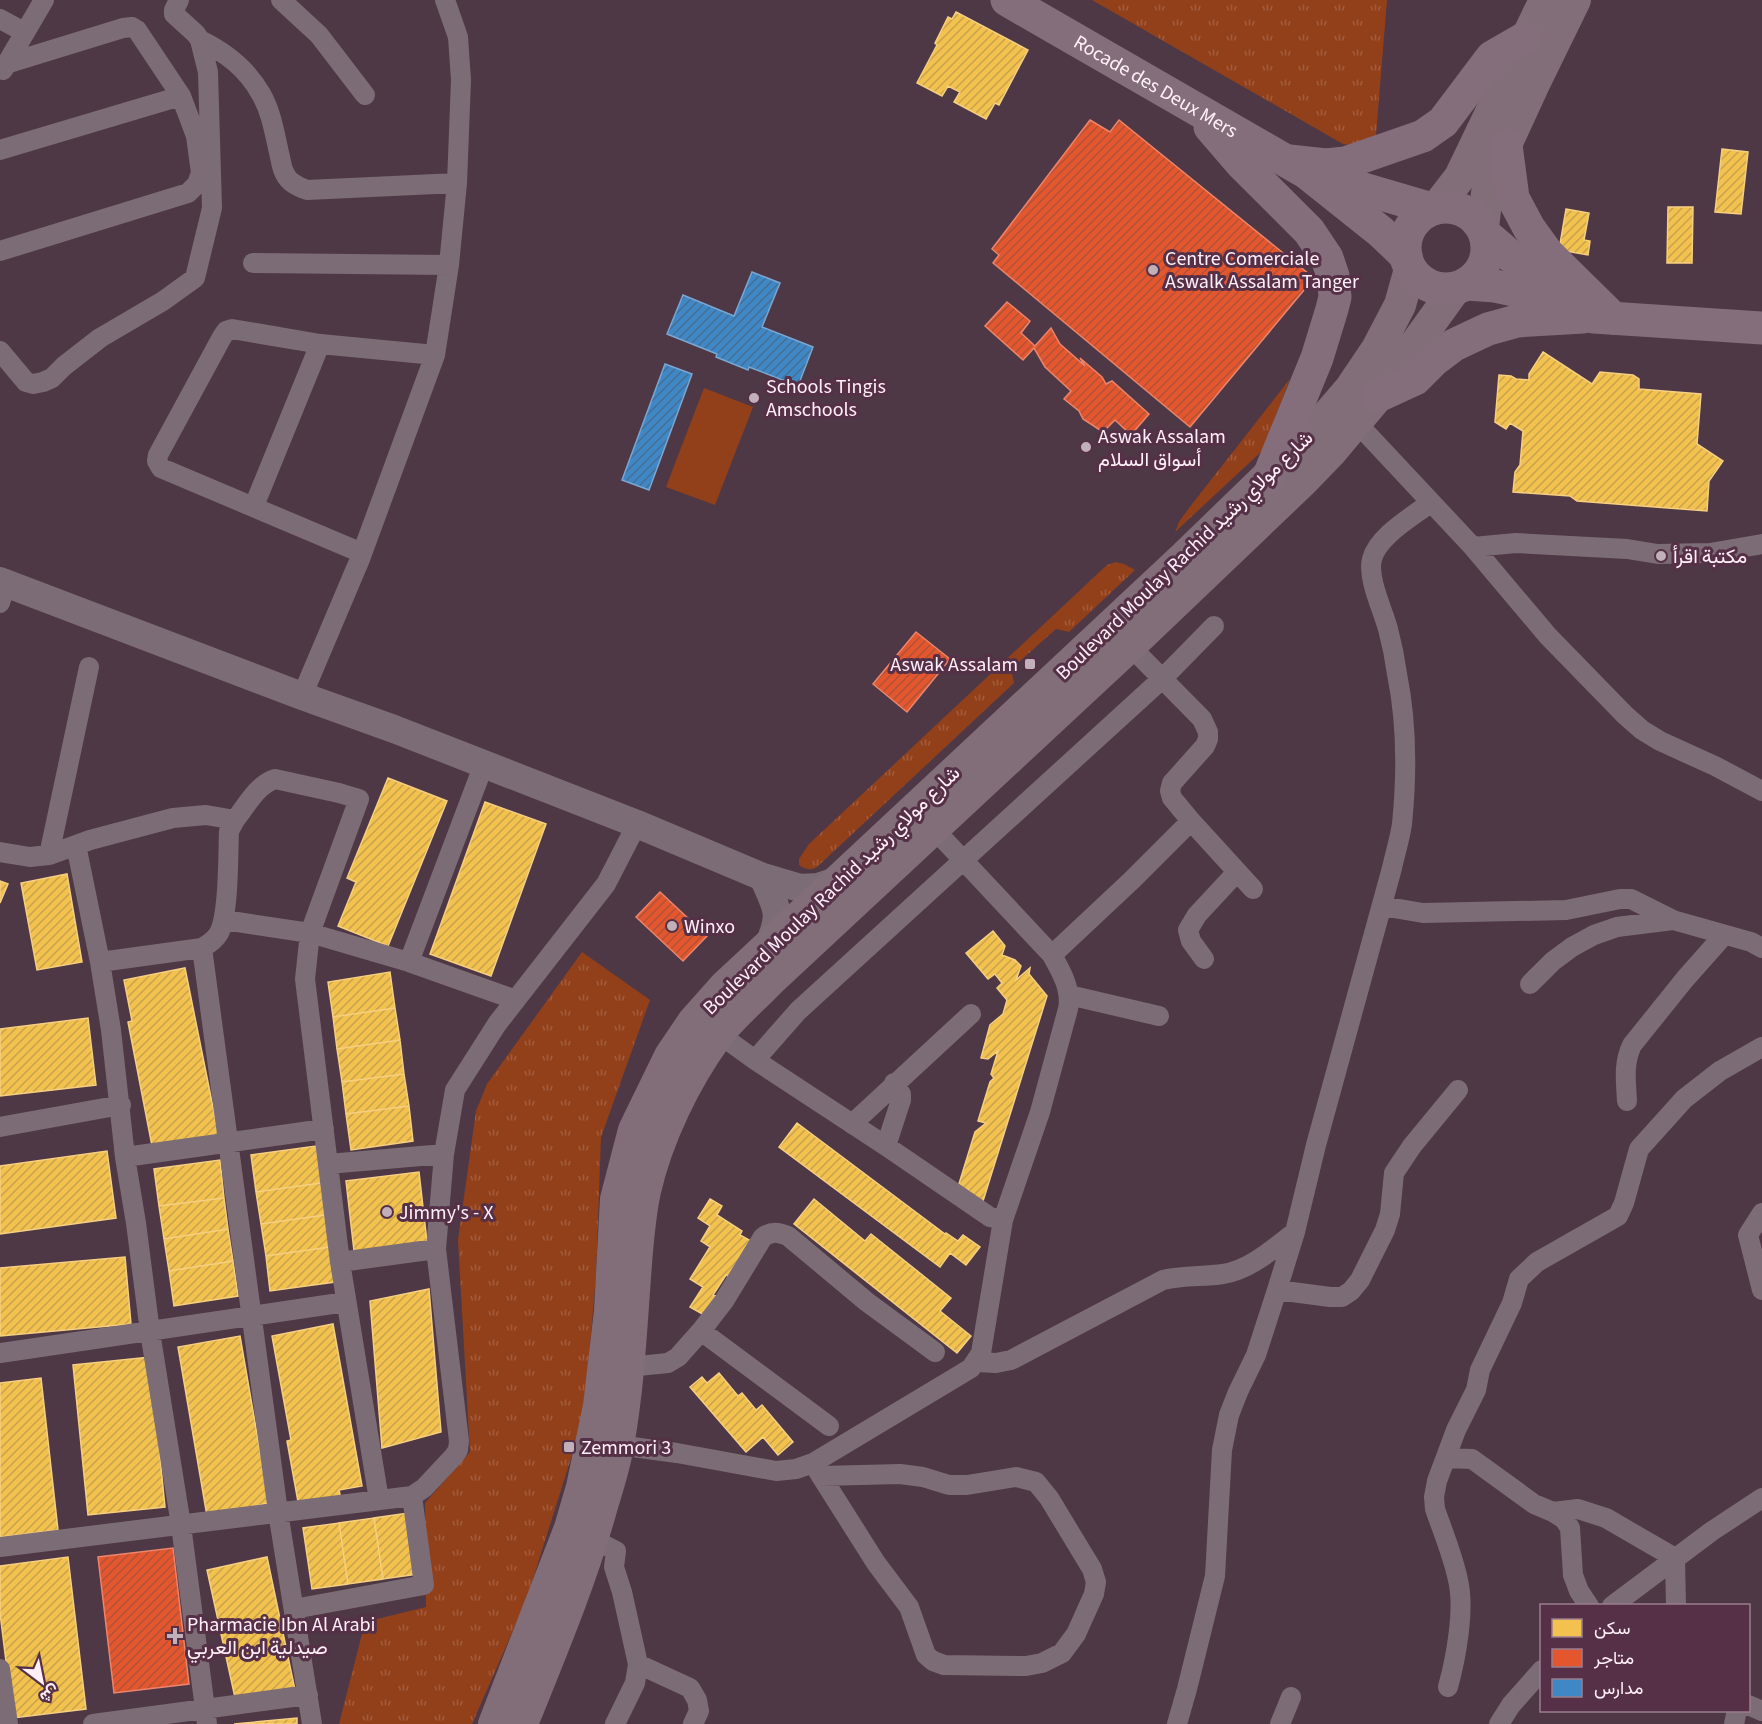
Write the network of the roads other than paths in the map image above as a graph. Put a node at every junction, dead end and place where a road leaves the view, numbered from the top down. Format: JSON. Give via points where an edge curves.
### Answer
{"nodes":[{"id":1,"x":44,"y":0,"type":"edge"},
{"id":2,"x":179,"y":0,"type":"edge"},
{"id":3,"x":281,"y":0,"type":"edge"},
{"id":4,"x":445,"y":0,"type":"edge"},
{"id":5,"x":1007,"y":0,"type":"edge"},
{"id":6,"x":1545,"y":0,"type":"edge"},
{"id":7,"x":1575,"y":0,"type":"edge"},
{"id":8,"x":0,"y":19,"type":"edge"},
{"id":9,"x":24,"y":32,"type":"junction"},
{"id":10,"x":1526,"y":38,"type":"junction"},
{"id":11,"x":200,"y":40,"type":"junction"},
{"id":12,"x":3,"y":70,"type":"edge"},
{"id":13,"x":365,"y":95,"type":"dead end"},
{"id":14,"x":181,"y":96,"type":"junction"},
{"id":15,"x":1195,"y":109,"type":"junction"},
{"id":16,"x":1506,"y":145,"type":"junction"},
{"id":17,"x":0,"y":150,"type":"edge"},
{"id":18,"x":1296,"y":167,"type":"junction"},
{"id":19,"x":457,"y":183,"type":"junction"},
{"id":20,"x":1434,"y":209,"type":"junction"},
{"id":21,"x":1484,"y":231,"type":"junction"},
{"id":22,"x":0,"y":251,"type":"edge"},
{"id":23,"x":1408,"y":262,"type":"junction"},
{"id":24,"x":253,"y":263,"type":"dead end"},
{"id":25,"x":449,"y":265,"type":"junction"},
{"id":26,"x":1461,"y":286,"type":"junction"},
{"id":27,"x":1604,"y":317,"type":"junction"},
{"id":28,"x":1762,"y":328,"type":"edge"},
{"id":29,"x":320,"y":344,"type":"junction"},
{"id":30,"x":0,"y":351,"type":"edge"},
{"id":31,"x":435,"y":355,"type":"junction"},
{"id":32,"x":1378,"y":396,"type":"junction"},
{"id":33,"x":1356,"y":423,"type":"junction"},
{"id":34,"x":1268,"y":478,"type":"junction"},
{"id":35,"x":1430,"y":503,"type":"junction"},
{"id":36,"x":254,"y":507,"type":"junction"},
{"id":37,"x":1762,"y":544,"type":"edge"},
{"id":38,"x":1473,"y":547,"type":"junction"},
{"id":39,"x":362,"y":553,"type":"junction"},
{"id":40,"x":2,"y":589,"type":"edge"},
{"id":41,"x":1214,"y":626,"type":"dead end"},
{"id":42,"x":1130,"y":646,"type":"junction"},
{"id":43,"x":89,"y":667,"type":"dead end"},
{"id":44,"x":1163,"y":678,"type":"junction"},
{"id":45,"x":302,"y":696,"type":"junction"},
{"id":46,"x":484,"y":764,"type":"junction"},
{"id":47,"x":1762,"y":791,"type":"edge"},
{"id":48,"x":235,"y":820,"type":"junction"},
{"id":49,"x":1191,"y":821,"type":"junction"},
{"id":50,"x":637,"y":824,"type":"junction"},
{"id":51,"x":933,"y":828,"type":"junction"},
{"id":52,"x":76,"y":845,"type":"junction"},
{"id":53,"x":0,"y":852,"type":"edge"},
{"id":54,"x":49,"y":855,"type":"junction"},
{"id":55,"x":964,"y":861,"type":"junction"},
{"id":56,"x":1238,"y":872,"type":"junction"},
{"id":57,"x":763,"y":877,"type":"junction"},
{"id":58,"x":839,"y":880,"type":"junction"},
{"id":59,"x":1253,"y":889,"type":"dead end"},
{"id":60,"x":1382,"y":906,"type":"junction"},
{"id":61,"x":224,"y":920,"type":"junction"},
{"id":62,"x":1673,"y":920,"type":"junction"},
{"id":63,"x":310,"y":933,"type":"junction"},
{"id":64,"x":1724,"y":935,"type":"junction"},
{"id":65,"x":768,"y":946,"type":"junction"},
{"id":66,"x":202,"y":948,"type":"junction"},
{"id":67,"x":1762,"y":948,"type":"edge"},
{"id":68,"x":1052,"y":955,"type":"junction"},
{"id":69,"x":1204,"y":959,"type":"dead end"},
{"id":70,"x":100,"y":962,"type":"junction"},
{"id":71,"x":409,"y":962,"type":"junction"},
{"id":72,"x":1530,"y":984,"type":"dead end"},
{"id":73,"x":1069,"y":995,"type":"junction"},
{"id":74,"x":516,"y":1000,"type":"junction"},
{"id":75,"x":971,"y":1014,"type":"dead end"},
{"id":76,"x":1159,"y":1016,"type":"dead end"},
{"id":77,"x":719,"y":1034,"type":"junction"},
{"id":78,"x":1762,"y":1047,"type":"edge"},
{"id":79,"x":755,"y":1060,"type":"junction"},
{"id":80,"x":894,"y":1083,"type":"junction"},
{"id":81,"x":1458,"y":1090,"type":"dead end"},
{"id":82,"x":1627,"y":1101,"type":"dead end"},
{"id":83,"x":121,"y":1106,"type":"junction"},
{"id":84,"x":852,"y":1124,"type":"junction"},
{"id":85,"x":0,"y":1127,"type":"edge"},
{"id":86,"x":324,"y":1129,"type":"junction"},
{"id":87,"x":227,"y":1143,"type":"junction"},
{"id":88,"x":886,"y":1146,"type":"junction"},
{"id":89,"x":444,"y":1154,"type":"junction"},
{"id":90,"x":125,"y":1157,"type":"junction"},
{"id":91,"x":328,"y":1164,"type":"junction"},
{"id":92,"x":1762,"y":1213,"type":"edge"},
{"id":93,"x":1003,"y":1220,"type":"junction"},
{"id":94,"x":1294,"y":1232,"type":"junction"},
{"id":95,"x":436,"y":1249,"type":"junction"},
{"id":96,"x":340,"y":1262,"type":"junction"},
{"id":97,"x":1277,"y":1290,"type":"junction"},
{"id":98,"x":1762,"y":1290,"type":"edge"},
{"id":99,"x":346,"y":1302,"type":"junction"},
{"id":100,"x":251,"y":1317,"type":"junction"},
{"id":101,"x":701,"y":1331,"type":"junction"},
{"id":102,"x":150,"y":1332,"type":"junction"},
{"id":103,"x":935,"y":1352,"type":"dead end"},
{"id":104,"x":0,"y":1353,"type":"edge"},
{"id":105,"x":976,"y":1362,"type":"junction"},
{"id":106,"x":628,"y":1367,"type":"junction"},
{"id":107,"x":829,"y":1426,"type":"dead end"},
{"id":108,"x":618,"y":1445,"type":"junction"},
{"id":109,"x":1446,"y":1458,"type":"junction"},
{"id":110,"x":817,"y":1469,"type":"junction"},
{"id":111,"x":412,"y":1496,"type":"junction"},
{"id":112,"x":1762,"y":1498,"type":"edge"},
{"id":113,"x":379,"y":1500,"type":"junction"},
{"id":114,"x":278,"y":1512,"type":"junction"},
{"id":115,"x":1553,"y":1512,"type":"junction"},
{"id":116,"x":182,"y":1524,"type":"junction"},
{"id":117,"x":593,"y":1539,"type":"junction"},
{"id":118,"x":0,"y":1547,"type":"edge"},
{"id":119,"x":1675,"y":1558,"type":"junction"},
{"id":120,"x":1588,"y":1604,"type":"edge"},
{"id":121,"x":1614,"y":1604,"type":"edge"},
{"id":122,"x":1676,"y":1604,"type":"edge"},
{"id":123,"x":294,"y":1609,"type":"junction"},
{"id":124,"x":638,"y":1664,"type":"junction"},
{"id":125,"x":0,"y":1669,"type":"edge"},
{"id":126,"x":1540,"y":1672,"type":"edge"},
{"id":127,"x":1448,"y":1687,"type":"dead end"},
{"id":128,"x":308,"y":1695,"type":"junction"},
{"id":129,"x":1291,"y":1698,"type":"dead end"},
{"id":130,"x":206,"y":1716,"type":"edge"},
{"id":131,"x":8,"y":1724,"type":"edge"},
{"id":132,"x":93,"y":1724,"type":"edge"},
{"id":133,"x":312,"y":1724,"type":"edge"},
{"id":134,"x":495,"y":1724,"type":"edge"},
{"id":135,"x":522,"y":1724,"type":"edge"},
{"id":136,"x":615,"y":1724,"type":"edge"},
{"id":137,"x":693,"y":1724,"type":"edge"},
{"id":138,"x":1177,"y":1724,"type":"edge"},
{"id":139,"x":1280,"y":1724,"type":"edge"},
{"id":140,"x":1498,"y":1724,"type":"edge"}],
"edges":[{"from":1,"to":9,"type":"street"},
{"from":2,"to":11,"type":"street","via":[[175,15]]},
{"from":3,"to":13,"type":"street","via":[[319,35]]},
{"from":4,"to":19,"type":"street","via":[[458,37]]},
{"from":5,"to":15,"type":"highway","name":"Rocade des Deux Mers"},
{"from":6,"to":10,"type":"main road"},
{"from":7,"to":16,"type":"main road"},
{"from":8,"to":9,"type":"street"},
{"from":9,"to":12,"type":"street"},
{"from":10,"to":18,"type":"highway","via":[[1492,57],[1443,122],[1423,136],[1345,162]]},
{"from":10,"to":20,"type":"main road","via":[[1460,177]]},
{"from":11,"to":19,"type":"street","via":[[239,64],[262,95],[284,173],[298,186],[307,190]]},
{"from":11,"to":30,"type":"street","via":[[208,72],[213,208],[195,278],[100,338],[42,382],[26,382]]},
{"from":12,"to":14,"type":"street","via":[[132,27]]},
{"from":14,"to":17,"type":"street"},
{"from":14,"to":22,"type":"street","via":[[196,136],[201,173],[188,193]]},
{"from":15,"to":18,"type":"highway","name":"Rocade des Deux Mers"},
{"from":15,"to":34,"type":"highway","via":[[1241,163],[1309,231],[1327,258],[1333,276],[1335,297],[1320,349]]},
{"from":16,"to":21,"type":"main road","via":[[1487,193]]},
{"from":16,"to":27,"type":"highway","via":[[1514,198],[1529,228]]},
{"from":18,"to":20,"type":"highway","name":"Rocade des Deux Mers"},
{"from":18,"to":23,"type":"highway","name":"Rocade des Deux Mers","via":[[1381,232]]},
{"from":19,"to":25,"type":"street"},
{"from":20,"to":21,"type":"highway","name":"Rocade des Deux Mers","via":[[1455,208],[1468,213]]},
{"from":20,"to":23,"type":"highway","via":[[1416,220],[1408,231]]},
{"from":21,"to":26,"type":"highway","via":[[1488,249],[1485,262],[1478,275]]},
{"from":21,"to":27,"type":"highway","name":"Rocade des Deux Mers","via":[[1525,267]]},
{"from":23,"to":26,"type":"highway","name":"Rocade des Deux Mers","via":[[1418,279],[1429,286],[1442,290]]},
{"from":23,"to":34,"type":"main road","name":"Boulevard Moulay Rachid شارع مولاي رشيد","via":[[1400,305],[1377,349],[1330,415]]},
{"from":24,"to":25,"type":"street"},
{"from":25,"to":31,"type":"street"},
{"from":26,"to":27,"type":"highway","name":"Rocade des Deux Mers","via":[[1496,286],[1533,294]]},
{"from":26,"to":32,"type":"main road","name":"Boulevard Moulay Rachid شارع مولاي رشيد"},
{"from":27,"to":28,"type":"highway","name":"Rocade des Deux Mers"},
{"from":27,"to":32,"type":"highway","via":[[1517,321],[1488,329],[1454,345],[1415,379]]},
{"from":29,"to":31,"type":"street"},
{"from":29,"to":36,"type":"street"},
{"from":29,"to":36,"type":"street","via":[[226,331],[158,455],[161,468]]},
{"from":31,"to":39,"type":"street"},
{"from":32,"to":33,"type":"main road","name":"Boulevard Moulay Rachid شارع مولاي رشيد"},
{"from":33,"to":35,"type":"street"},
{"from":33,"to":42,"type":"main road","name":"Boulevard Moulay Rachid شارع مولاي رشيد","via":[[1304,480]]},
{"from":34,"to":58,"type":"main road","name":"Boulevard Moulay Rachid شارع مولاي رشيد"},
{"from":35,"to":38,"type":"street"},
{"from":35,"to":60,"type":"street","via":[[1390,533],[1379,545],[1371,566],[1398,675],[1405,750],[1402,825]]},
{"from":36,"to":39,"type":"street"},
{"from":37,"to":38,"type":"street","via":[[1710,553],[1658,554],[1516,543]]},
{"from":38,"to":47,"type":"street","via":[[1548,636],[1642,730]]},
{"from":39,"to":45,"type":"street"},
{"from":40,"to":45,"type":"street"},
{"from":41,"to":44,"type":"street"},
{"from":42,"to":44,"type":"street"},
{"from":42,"to":51,"type":"main road","name":"Boulevard Moulay Rachid شارع مولاي رشيد"},
{"from":43,"to":54,"type":"street"},
{"from":44,"to":49,"type":"street","via":[[1202,719],[1208,732],[1205,746],[1170,787],[1172,798]]},
{"from":44,"to":55,"type":"street"},
{"from":45,"to":46,"type":"street"},
{"from":46,"to":50,"type":"street"},
{"from":46,"to":71,"type":"street"},
{"from":48,"to":52,"type":"street","via":[[206,815],[173,818]]},
{"from":48,"to":61,"type":"street","via":[[229,831]]},
{"from":48,"to":63,"type":"street","via":[[266,783],[275,780],[359,799]]},
{"from":49,"to":56,"type":"street"},
{"from":49,"to":68,"type":"street"},
{"from":50,"to":57,"type":"street"},
{"from":50,"to":74,"type":"street","via":[[606,884]]},
{"from":51,"to":55,"type":"street"},
{"from":51,"to":77,"type":"main road","name":"Boulevard Moulay Rachid شارع مولاي رشيد"},
{"from":52,"to":54,"type":"street"},
{"from":52,"to":70,"type":"street"},
{"from":53,"to":54,"type":"street","via":[[30,857]]},
{"from":55,"to":68,"type":"street"},
{"from":55,"to":79,"type":"street","via":[[798,1011]]},
{"from":56,"to":59,"type":"street"},
{"from":56,"to":69,"type":"street","via":[[1188,930]]},
{"from":57,"to":58,"type":"street","via":[[800,888]]},
{"from":57,"to":65,"type":"street","via":[[777,908],[777,927]]},
{"from":58,"to":65,"type":"main road","name":"Boulevard Moulay Rachid شارع مولاي رشيد"},
{"from":60,"to":62,"type":"street","via":[[1424,913],[1566,910],[1631,899]]},
{"from":60,"to":94,"type":"street"},
{"from":61,"to":63,"type":"street"},
{"from":61,"to":66,"type":"street","via":[[218,935]]},
{"from":62,"to":64,"type":"street"},
{"from":62,"to":72,"type":"street","via":[[1628,925],[1594,935],[1553,961]]},
{"from":63,"to":71,"type":"street"},
{"from":63,"to":86,"type":"street","via":[[305,979]]},
{"from":64,"to":67,"type":"street"},
{"from":64,"to":82,"type":"street","via":[[1632,1045],[1625,1067]]},
{"from":65,"to":134,"type":"main road","name":"Boulevard Moulay Rachid شارع مولاي رشيد","via":[[693,1022],[670,1056],[634,1130],[616,1199],[610,1311],[599,1406],[582,1487]]},
{"from":66,"to":70,"type":"street"},
{"from":66,"to":87,"type":"street"},
{"from":68,"to":73,"type":"street"},
{"from":70,"to":83,"type":"street"},
{"from":71,"to":74,"type":"street"},
{"from":73,"to":76,"type":"street"},
{"from":73,"to":93,"type":"street","via":[[1040,1112]]},
{"from":74,"to":89,"type":"street","via":[[455,1090]]},
{"from":75,"to":80,"type":"street"},
{"from":77,"to":79,"type":"street"},
{"from":77,"to":106,"type":"main road","name":"Boulevard Moulay Rachid شارع مولاي رشيد","via":[[676,1105],[645,1192]]},
{"from":78,"to":109,"type":"street","via":[[1720,1071],[1684,1099],[1639,1149],[1618,1216],[1537,1262],[1519,1279]]},
{"from":79,"to":84,"type":"street"},
{"from":80,"to":84,"type":"street"},
{"from":80,"to":88,"type":"street","via":[[901,1100]]},
{"from":81,"to":97,"type":"street","via":[[1394,1173],[1392,1205],[1385,1230],[1351,1292],[1330,1297]]},
{"from":83,"to":85,"type":"street"},
{"from":83,"to":90,"type":"street"},
{"from":84,"to":88,"type":"street"},
{"from":86,"to":87,"type":"street"},
{"from":86,"to":91,"type":"street"},
{"from":87,"to":90,"type":"street"},
{"from":87,"to":100,"type":"street"},
{"from":88,"to":93,"type":"street","via":[[990,1217]]},
{"from":89,"to":91,"type":"street"},
{"from":89,"to":95,"type":"street"},
{"from":90,"to":102,"type":"street"},
{"from":91,"to":96,"type":"street"},
{"from":92,"to":98,"type":"street","via":[[1748,1235]]},
{"from":93,"to":105,"type":"street","via":[[984,1339]]},
{"from":94,"to":97,"type":"street"},
{"from":94,"to":105,"type":"street","via":[[1242,1268],[1224,1274],[1163,1280],[1018,1357],[996,1363]]},
{"from":95,"to":96,"type":"street"},
{"from":95,"to":111,"type":"street","via":[[459,1442],[454,1456]]},
{"from":96,"to":99,"type":"street"},
{"from":97,"to":138,"type":"street","via":[[1256,1354],[1229,1415],[1221,1450],[1215,1576]]},
{"from":99,"to":100,"type":"street"},
{"from":99,"to":113,"type":"street"},
{"from":100,"to":102,"type":"street"},
{"from":100,"to":114,"type":"street"},
{"from":101,"to":103,"type":"street","via":[[762,1237],[779,1232]]},
{"from":101,"to":106,"type":"street","via":[[668,1363]]},
{"from":101,"to":107,"type":"street"},
{"from":102,"to":104,"type":"street"},
{"from":102,"to":116,"type":"street"},
{"from":105,"to":110,"type":"street"},
{"from":106,"to":108,"type":"main road","name":"Boulevard Moulay Rachid شارع مولاي رشيد"},
{"from":108,"to":110,"type":"street","via":[[776,1471]]},
{"from":108,"to":117,"type":"main road","name":"Boulevard Moulay Rachid شارع مولاي رشيد"},
{"from":109,"to":115,"type":"street","via":[[1472,1459],[1534,1504]]},
{"from":109,"to":127,"type":"street","via":[[1437,1481],[1435,1509],[1459,1581],[1460,1607]]},
{"from":110,"to":110,"type":"street","via":[[876,1563],[909,1607],[926,1656],[933,1661],[944,1665],[1042,1663],[1062,1653],[1076,1634],[1096,1582],[1075,1540],[1036,1482],[1016,1477],[949,1485],[900,1474]]},
{"from":111,"to":113,"type":"street"},
{"from":111,"to":123,"type":"street","via":[[424,1585]]},
{"from":112,"to":119,"type":"street"},
{"from":113,"to":114,"type":"street"},
{"from":114,"to":116,"type":"street"},
{"from":114,"to":123,"type":"street"},
{"from":115,"to":119,"type":"street","via":[[1578,1509],[1606,1518]]},
{"from":115,"to":120,"type":"street","via":[[1570,1528],[1574,1575]]},
{"from":116,"to":118,"type":"street"},
{"from":116,"to":130,"type":"street"},
{"from":117,"to":124,"type":"street","via":[[616,1551],[614,1568]]},
{"from":117,"to":135,"type":"main road","name":"Boulevard Moulay Rachid شارع مولاي رشيد"},
{"from":119,"to":121,"type":"street"},
{"from":119,"to":122,"type":"street"},
{"from":123,"to":128,"type":"street"},
{"from":124,"to":136,"type":"street","via":[[635,1683]]},
{"from":124,"to":137,"type":"street","via":[[690,1688],[699,1711]]},
{"from":125,"to":131,"type":"street"},
{"from":126,"to":140,"type":"street"},
{"from":128,"to":130,"type":"street"},
{"from":128,"to":133,"type":"street"},
{"from":129,"to":139,"type":"street"},
{"from":130,"to":132,"type":"street"}]}
